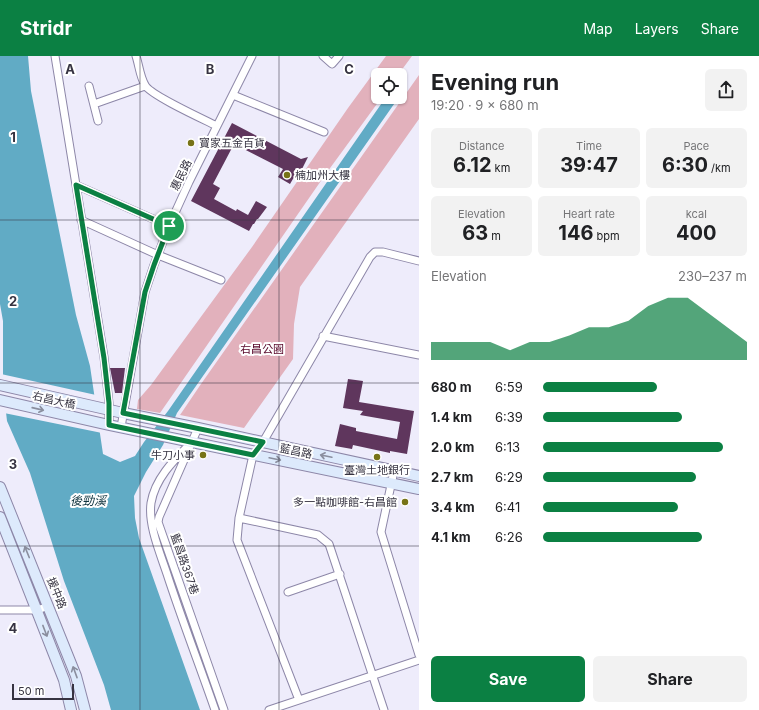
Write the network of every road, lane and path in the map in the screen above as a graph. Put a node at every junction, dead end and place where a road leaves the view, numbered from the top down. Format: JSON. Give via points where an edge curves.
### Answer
{"nodes":[{"id":1,"x":55,"y":56,"type":"edge"},
{"id":2,"x":136,"y":56,"type":"edge"},
{"id":3,"x":252,"y":56,"type":"edge"},
{"id":4,"x":323,"y":56,"type":"edge"},
{"id":5,"x":339,"y":56,"type":"edge"},
{"id":6,"x":89,"y":86,"type":"dead end"},
{"id":7,"x":145,"y":86,"type":"junction"},
{"id":8,"x":233,"y":95,"type":"junction"},
{"id":9,"x":94,"y":104,"type":"junction"},
{"id":10,"x":98,"y":121,"type":"dead end"},
{"id":11,"x":217,"y":126,"type":"junction"},
{"id":12,"x":324,"y":132,"type":"dead end"},
{"id":13,"x":76,"y":185,"type":"junction"},
{"id":14,"x":81,"y":220,"type":"junction"},
{"id":15,"x":169,"y":226,"type":"junction"},
{"id":16,"x":158,"y":255,"type":"junction"},
{"id":17,"x":419,"y":261,"type":"edge"},
{"id":18,"x":221,"y":280,"type":"dead end"},
{"id":19,"x":324,"y":336,"type":"junction"},
{"id":20,"x":419,"y":356,"type":"edge"},
{"id":21,"x":0,"y":385,"type":"edge"},
{"id":22,"x":0,"y":400,"type":"edge"},
{"id":23,"x":106,"y":409,"type":"junction"},
{"id":24,"x":123,"y":413,"type":"junction"},
{"id":25,"x":106,"y":424,"type":"junction"},
{"id":26,"x":121,"y":427,"type":"junction"},
{"id":27,"x":198,"y":428,"type":"junction"},
{"id":28,"x":192,"y":442,"type":"junction"},
{"id":29,"x":263,"y":442,"type":"junction"},
{"id":30,"x":253,"y":455,"type":"junction"},
{"id":31,"x":394,"y":471,"type":"junction"},
{"id":32,"x":419,"y":476,"type":"edge"},
{"id":33,"x":391,"y":483,"type":"junction"},
{"id":34,"x":0,"y":488,"type":"edge"},
{"id":35,"x":419,"y":489,"type":"edge"},
{"id":36,"x":0,"y":517,"type":"edge"},
{"id":37,"x":239,"y":518,"type":"junction"},
{"id":38,"x":340,"y":574,"type":"junction"},
{"id":39,"x":288,"y":592,"type":"dead end"},
{"id":40,"x":49,"y":606,"type":"junction"},
{"id":41,"x":0,"y":610,"type":"edge"},
{"id":42,"x":37,"y":610,"type":"junction"},
{"id":43,"x":419,"y":655,"type":"edge"},
{"id":44,"x":419,"y":660,"type":"edge"},
{"id":45,"x":373,"y":675,"type":"junction"},
{"id":46,"x":299,"y":700,"type":"junction"},
{"id":47,"x":71,"y":710,"type":"edge"},
{"id":48,"x":85,"y":710,"type":"edge"},
{"id":49,"x":215,"y":710,"type":"edge"},
{"id":50,"x":224,"y":710,"type":"edge"},
{"id":51,"x":269,"y":710,"type":"edge"},
{"id":52,"x":384,"y":710,"type":"edge"}],
"edges":[{"from":1,"to":13,"type":"street"},
{"from":2,"to":7,"type":"street"},
{"from":3,"to":8,"type":"street","name":"惠民路"},
{"from":4,"to":5,"type":"street","via":[[332,64]]},
{"from":6,"to":9,"type":"street"},
{"from":7,"to":9,"type":"street"},
{"from":7,"to":11,"type":"street"},
{"from":8,"to":11,"type":"street","name":"惠民路"},
{"from":8,"to":12,"type":"street"},
{"from":9,"to":10,"type":"street"},
{"from":11,"to":15,"type":"street","name":"惠民路"},
{"from":13,"to":14,"type":"street"},
{"from":13,"to":15,"type":"street"},
{"from":14,"to":16,"type":"street"},
{"from":14,"to":23,"type":"street","via":[[104,358]]},
{"from":15,"to":16,"type":"street","name":"惠民路"},
{"from":16,"to":18,"type":"street"},
{"from":16,"to":24,"type":"street","name":"惠民路","via":[[145,292]]},
{"from":17,"to":19,"type":"street","via":[[375,252]]},
{"from":19,"to":20,"type":"street"},
{"from":19,"to":29,"type":"street"},
{"from":21,"to":23,"type":"street","name":"右昌大橋"},
{"from":22,"to":25,"type":"street","name":"右昌大橋","one_way":true},
{"from":23,"to":24,"type":"street"},
{"from":23,"to":25,"type":"street"},
{"from":24,"to":26,"type":"street","name":"惠民路"},
{"from":24,"to":27,"type":"street","name":"藍昌路"},
{"from":25,"to":26,"type":"street"},
{"from":26,"to":28,"type":"street","name":"藍昌路"},
{"from":27,"to":28,"type":"street","name":"藍昌路367巷"},
{"from":27,"to":29,"type":"street","name":"藍昌路"},
{"from":28,"to":30,"type":"street","name":"藍昌路"},
{"from":28,"to":49,"type":"street","via":[[170,465],[156,487],[151,504],[152,526]]},
{"from":28,"to":50,"type":"street","name":"藍昌路367巷","via":[[158,522]]},
{"from":29,"to":30,"type":"street"},
{"from":31,"to":29,"type":"street","name":"藍昌路","one_way":true},
{"from":30,"to":33,"type":"street","name":"藍昌路","one_way":true},
{"from":30,"to":37,"type":"street"},
{"from":31,"to":32,"type":"street","name":"藍昌路"},
{"from":31,"to":33,"type":"street"},
{"from":33,"to":35,"type":"street","name":"藍昌路"},
{"from":33,"to":43,"type":"street","via":[[381,532]]},
{"from":40,"to":34,"type":"street","name":"援中路","one_way":true},
{"from":36,"to":42,"type":"street"},
{"from":37,"to":38,"type":"street","via":[[318,535],[329,544]]},
{"from":37,"to":46,"type":"street","via":[[237,540]]},
{"from":38,"to":39,"type":"street"},
{"from":38,"to":45,"type":"street"},
{"from":40,"to":42,"type":"street"},
{"from":48,"to":40,"type":"street","name":"援中路","one_way":true,"via":[[76,676]]},
{"from":41,"to":42,"type":"street"},
{"from":42,"to":47,"type":"street","one_way":true,"via":[[64,680]]},
{"from":44,"to":45,"type":"street"},
{"from":45,"to":46,"type":"street"},
{"from":45,"to":52,"type":"street"},
{"from":46,"to":51,"type":"street"}]}
